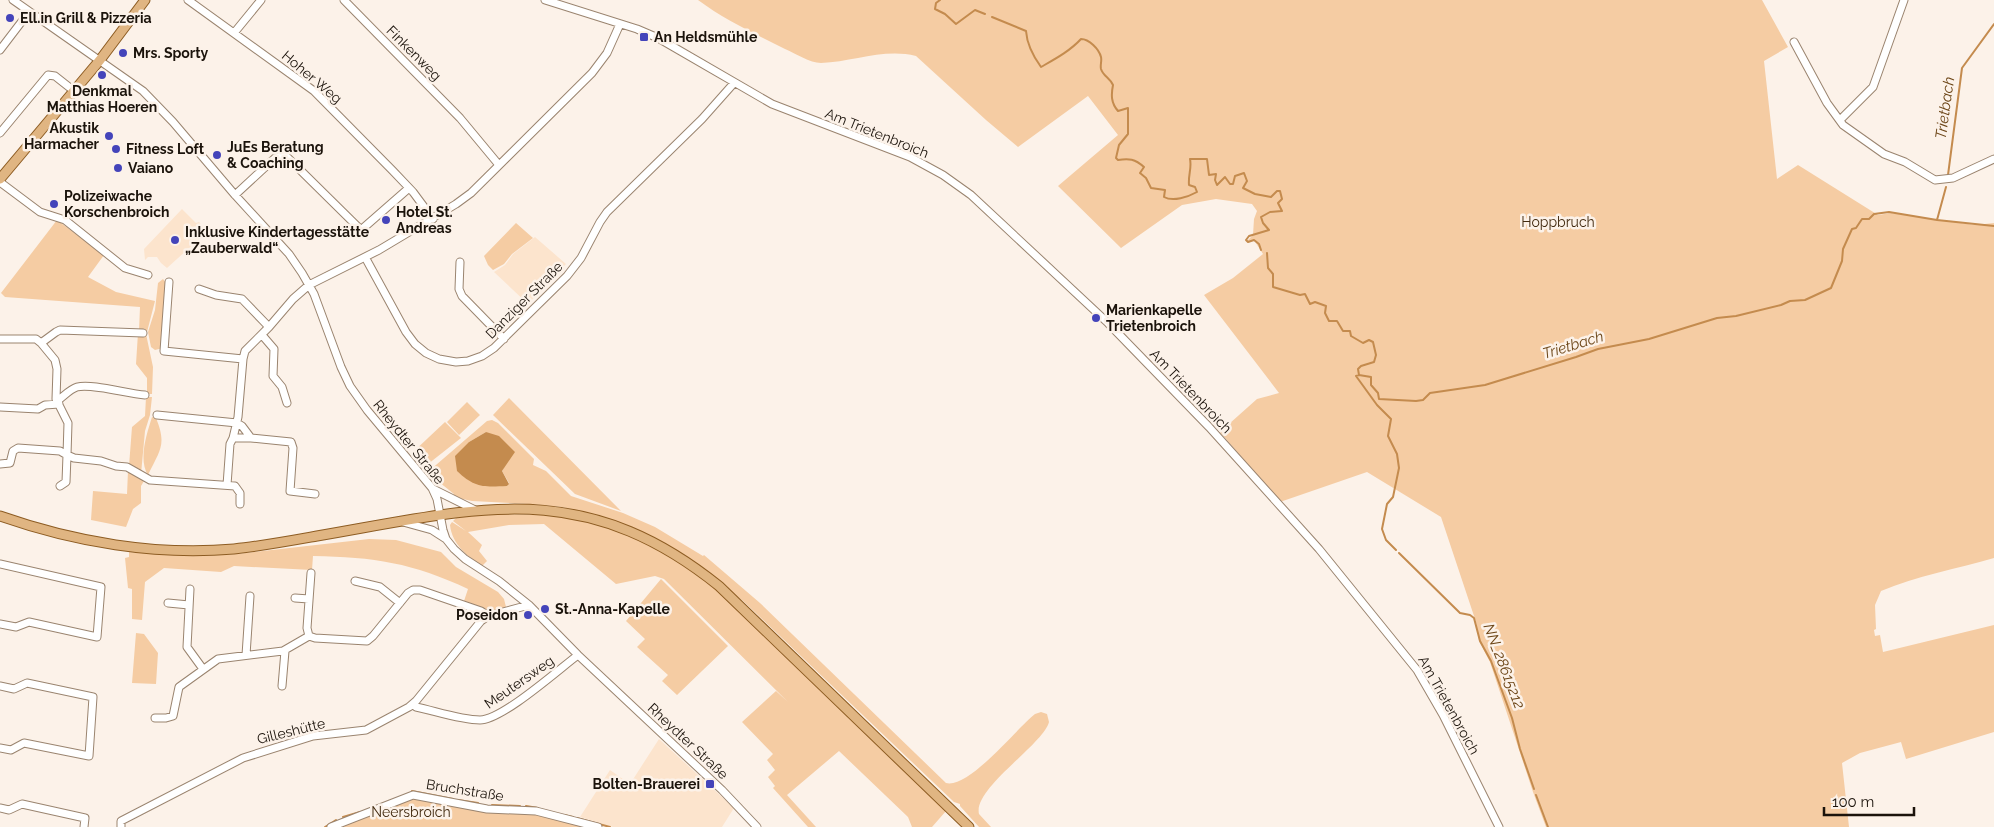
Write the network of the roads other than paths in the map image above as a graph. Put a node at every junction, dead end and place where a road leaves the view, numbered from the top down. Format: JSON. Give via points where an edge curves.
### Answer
{"nodes":[{"id":1,"x":13,"y":0,"type":"edge"},
{"id":2,"x":145,"y":0,"type":"edge"},
{"id":3,"x":188,"y":0,"type":"edge"},
{"id":4,"x":261,"y":0,"type":"edge"},
{"id":5,"x":344,"y":0,"type":"edge"},
{"id":6,"x":545,"y":0,"type":"edge"},
{"id":7,"x":1904,"y":0,"type":"edge"},
{"id":8,"x":29,"y":12,"type":"junction"},
{"id":9,"x":620,"y":24,"type":"junction"},
{"id":10,"x":234,"y":33,"type":"junction"},
{"id":11,"x":1794,"y":42,"type":"dead end"},
{"id":12,"x":0,"y":50,"type":"edge"},
{"id":13,"x":100,"y":60,"type":"junction"},
{"id":14,"x":734,"y":83,"type":"junction"},
{"id":15,"x":74,"y":91,"type":"junction"},
{"id":16,"x":1840,"y":120,"type":"junction"},
{"id":17,"x":0,"y":133,"type":"edge"},
{"id":18,"x":1994,"y":159,"type":"edge"},
{"id":19,"x":499,"y":165,"type":"junction"},
{"id":20,"x":0,"y":181,"type":"edge"},
{"id":21,"x":408,"y":188,"type":"junction"},
{"id":22,"x":235,"y":195,"type":"junction"},
{"id":23,"x":433,"y":219,"type":"junction"},
{"id":24,"x":365,"y":257,"type":"junction"},
{"id":25,"x":460,"y":262,"type":"dead end"},
{"id":26,"x":148,"y":274,"type":"dead end"},
{"id":27,"x":169,"y":282,"type":"dead end"},
{"id":28,"x":309,"y":285,"type":"junction"},
{"id":29,"x":199,"y":290,"type":"dead end"},
{"id":30,"x":269,"y":327,"type":"junction"},
{"id":31,"x":144,"y":333,"type":"dead end"},
{"id":32,"x":262,"y":335,"type":"junction"},
{"id":33,"x":0,"y":339,"type":"edge"},
{"id":34,"x":504,"y":339,"type":"junction"},
{"id":35,"x":41,"y":343,"type":"junction"},
{"id":36,"x":243,"y":359,"type":"junction"},
{"id":37,"x":145,"y":395,"type":"dead end"},
{"id":38,"x":58,"y":403,"type":"junction"},
{"id":39,"x":287,"y":403,"type":"dead end"},
{"id":40,"x":0,"y":407,"type":"edge"},
{"id":41,"x":157,"y":415,"type":"dead end"},
{"id":42,"x":237,"y":423,"type":"junction"},
{"id":43,"x":233,"y":438,"type":"junction"},
{"id":44,"x":251,"y":438,"type":"junction"},
{"id":45,"x":67,"y":455,"type":"junction"},
{"id":46,"x":0,"y":464,"type":"edge"},
{"id":47,"x":227,"y":485,"type":"junction"},
{"id":48,"x":60,"y":486,"type":"dead end"},
{"id":49,"x":432,"y":488,"type":"junction"},
{"id":50,"x":315,"y":494,"type":"dead end"},
{"id":51,"x":240,"y":504,"type":"dead end"},
{"id":52,"x":475,"y":510,"type":"junction"},
{"id":53,"x":439,"y":515,"type":"junction"},
{"id":54,"x":0,"y":516,"type":"edge"},
{"id":55,"x":401,"y":521,"type":"junction"},
{"id":56,"x":446,"y":539,"type":"junction"},
{"id":57,"x":0,"y":564,"type":"edge"},
{"id":58,"x":311,"y":573,"type":"dead end"},
{"id":59,"x":355,"y":581,"type":"dead end"},
{"id":60,"x":190,"y":589,"type":"dead end"},
{"id":61,"x":250,"y":596,"type":"dead end"},
{"id":62,"x":294,"y":598,"type":"dead end"},
{"id":63,"x":309,"y":599,"type":"junction"},
{"id":64,"x":400,"y":602,"type":"junction"},
{"id":65,"x":168,"y":603,"type":"dead end"},
{"id":66,"x":189,"y":605,"type":"junction"},
{"id":67,"x":529,"y":605,"type":"junction"},
{"id":68,"x":488,"y":616,"type":"junction"},
{"id":69,"x":0,"y":624,"type":"edge"},
{"id":70,"x":309,"y":636,"type":"junction"},
{"id":71,"x":285,"y":651,"type":"junction"},
{"id":72,"x":246,"y":655,"type":"junction"},
{"id":73,"x":578,"y":655,"type":"junction"},
{"id":74,"x":202,"y":669,"type":"junction"},
{"id":75,"x":0,"y":686,"type":"edge"},
{"id":76,"x":282,"y":686,"type":"dead end"},
{"id":77,"x":412,"y":704,"type":"junction"},
{"id":78,"x":155,"y":718,"type":"dead end"},
{"id":79,"x":0,"y":748,"type":"edge"},
{"id":80,"x":0,"y":808,"type":"edge"},
{"id":81,"x":84,"y":827,"type":"edge"},
{"id":82,"x":121,"y":827,"type":"edge"},
{"id":83,"x":331,"y":827,"type":"edge"},
{"id":84,"x":598,"y":827,"type":"edge"},
{"id":85,"x":756,"y":827,"type":"edge"},
{"id":86,"x":969,"y":827,"type":"edge"},
{"id":87,"x":1499,"y":827,"type":"edge"}],
"edges":[{"from":1,"to":8,"type":"street","name":"Rheydter Straße"},
{"from":2,"to":13,"type":"main road"},
{"from":3,"to":10,"type":"street","name":"Hoher Weg"},
{"from":4,"to":10,"type":"street"},
{"from":5,"to":19,"type":"street","name":"Finkenweg","via":[[466,123]]},
{"from":6,"to":9,"type":"street"},
{"from":7,"to":16,"type":"street","via":[[1872,88]]},
{"from":8,"to":12,"type":"street"},
{"from":8,"to":13,"type":"street","name":"Rheydter Straße"},
{"from":9,"to":14,"type":"street","name":"Am Trietenbroich","via":[[662,40]]},
{"from":9,"to":19,"type":"street","via":[[592,73]]},
{"from":10,"to":21,"type":"street","name":"Hoher Weg","via":[[314,91]]},
{"from":11,"to":16,"type":"street"},
{"from":13,"to":15,"type":"main road"},
{"from":13,"to":22,"type":"street","name":"Rheydter Straße","via":[[145,93]]},
{"from":14,"to":34,"type":"street","name":"Danziger Straße","via":[[607,212],[573,270]]},
{"from":14,"to":87,"type":"street","name":"Am Trietenbroich","via":[[778,107],[883,146],[943,175],[979,202],[1094,309],[1202,420],[1314,543],[1408,657],[1440,710]]},
{"from":15,"to":17,"type":"street","via":[[55,76],[47,76]]},
{"from":15,"to":20,"type":"main road"},
{"from":16,"to":18,"type":"street","via":[[1884,154],[1935,180],[1952,178]]},
{"from":19,"to":23,"type":"street","via":[[464,198]]},
{"from":20,"to":26,"type":"street","via":[[40,212],[65,220],[125,268]]},
{"from":21,"to":22,"type":"street","via":[[361,230],[286,156],[275,158]]},
{"from":21,"to":23,"type":"street","name":"Hoher Weg"},
{"from":22,"to":28,"type":"street","name":"Rheydter Straße","via":[[291,256]]},
{"from":23,"to":24,"type":"street"},
{"from":24,"to":28,"type":"street"},
{"from":24,"to":34,"type":"street","name":"Danziger Straße","via":[[410,339],[426,353],[448,361],[471,360],[489,352]]},
{"from":25,"to":34,"type":"street","via":[[459,288],[462,296]]},
{"from":27,"to":36,"type":"street","via":[[164,351]]},
{"from":28,"to":30,"type":"street"},
{"from":28,"to":49,"type":"street","name":"Rheydter Straße","via":[[350,386],[366,410]]},
{"from":29,"to":30,"type":"street","via":[[242,299]]},
{"from":30,"to":32,"type":"street"},
{"from":31,"to":35,"type":"street","via":[[60,330]]},
{"from":32,"to":36,"type":"street","via":[[247,348]]},
{"from":32,"to":39,"type":"street","via":[[274,349],[273,376],[282,387]]},
{"from":33,"to":35,"type":"street","via":[[31,338]]},
{"from":35,"to":38,"type":"street","via":[[56,363]]},
{"from":36,"to":42,"type":"street"},
{"from":37,"to":38,"type":"street","via":[[79,387]]},
{"from":38,"to":40,"type":"street","via":[[38,409]]},
{"from":38,"to":45,"type":"street","via":[[68,423]]},
{"from":41,"to":42,"type":"street"},
{"from":42,"to":43,"type":"street"},
{"from":42,"to":44,"type":"street"},
{"from":43,"to":44,"type":"street"},
{"from":43,"to":47,"type":"street"},
{"from":44,"to":50,"type":"street","via":[[291,442],[290,491]]},
{"from":45,"to":46,"type":"street","via":[[60,451],[18,448],[13,451],[10,464]]},
{"from":45,"to":47,"type":"street","via":[[127,467],[152,480]]},
{"from":45,"to":48,"type":"street","via":[[66,482]]},
{"from":47,"to":51,"type":"street","via":[[235,486],[240,493]]},
{"from":49,"to":52,"type":"street"},
{"from":49,"to":53,"type":"street","name":"Rheydter Straße"},
{"from":52,"to":53,"type":"main road"},
{"from":52,"to":86,"type":"main road","via":[[544,509],[578,514],[635,533],[679,556],[739,605]]},
{"from":53,"to":55,"type":"main road"},
{"from":53,"to":56,"type":"street","name":"Rheydter Straße"},
{"from":54,"to":55,"type":"main road","via":[[105,543],[202,550],[265,545]]},
{"from":55,"to":56,"type":"street","via":[[432,530]]},
{"from":56,"to":67,"type":"street","name":"Rheydter Straße","via":[[465,560],[499,580]]},
{"from":57,"to":69,"type":"street","via":[[101,586],[97,637],[29,622],[16,627]]},
{"from":58,"to":63,"type":"street"},
{"from":59,"to":64,"type":"street","via":[[380,587]]},
{"from":60,"to":66,"type":"street"},
{"from":61,"to":72,"type":"street"},
{"from":62,"to":63,"type":"street"},
{"from":63,"to":70,"type":"street"},
{"from":64,"to":68,"type":"street","via":[[410,591],[419,589]]},
{"from":64,"to":70,"type":"street","via":[[367,640]]},
{"from":65,"to":66,"type":"street"},
{"from":66,"to":74,"type":"street","via":[[187,647]]},
{"from":67,"to":68,"type":"street","name":"Gilleshütte"},
{"from":67,"to":73,"type":"street","name":"Rheydter Straße"},
{"from":68,"to":77,"type":"street","name":"Gilleshütte","via":[[475,627]]},
{"from":70,"to":71,"type":"street"},
{"from":71,"to":72,"type":"street"},
{"from":71,"to":76,"type":"street"},
{"from":72,"to":74,"type":"street","via":[[219,658]]},
{"from":73,"to":77,"type":"street","name":"Meutersweg","via":[[508,708],[488,719],[474,720]]},
{"from":73,"to":85,"type":"street","name":"Rheydter Straße","via":[[722,790]]},
{"from":74,"to":78,"type":"street","via":[[179,687],[173,716]]},
{"from":75,"to":79,"type":"street","via":[[14,689],[27,683],[93,697],[89,756],[24,743],[11,750]]},
{"from":77,"to":82,"type":"street","name":"Gilleshütte","via":[[366,730],[313,736],[243,758],[122,821]]},
{"from":80,"to":81,"type":"street","via":[[8,810],[22,804],[85,818]]},
{"from":83,"to":84,"type":"street","name":"Bruchstraße","via":[[414,796],[487,808],[536,811]]}]}
